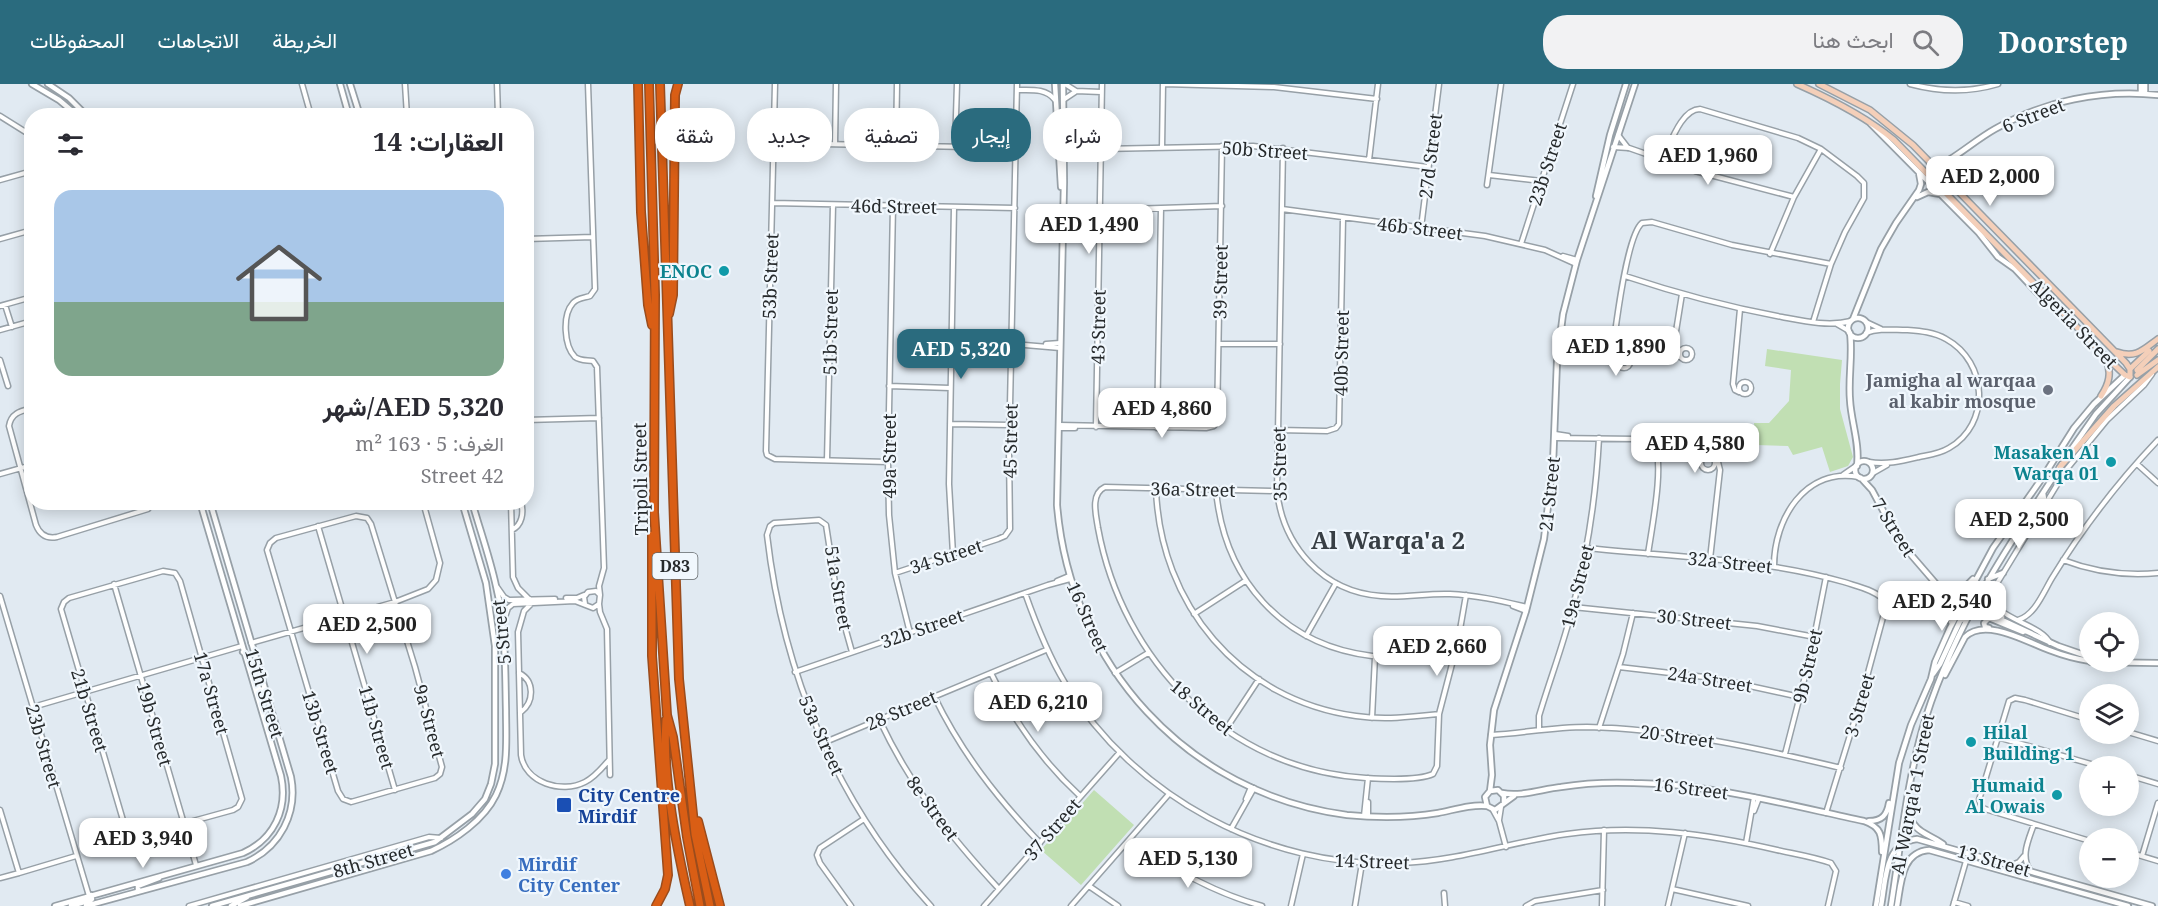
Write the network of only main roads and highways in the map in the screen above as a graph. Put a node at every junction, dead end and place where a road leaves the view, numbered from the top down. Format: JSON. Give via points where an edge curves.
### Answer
{"nodes":[{"id":1,"x":636,"y":84,"type":"edge"},
{"id":2,"x":649,"y":84,"type":"edge"},
{"id":3,"x":660,"y":84,"type":"edge"},
{"id":4,"x":675,"y":84,"type":"edge"},
{"id":5,"x":1797,"y":84,"type":"edge"},
{"id":6,"x":1819,"y":84,"type":"edge"},
{"id":7,"x":667,"y":319,"type":"junction"},
{"id":8,"x":654,"y":333,"type":"junction"},
{"id":9,"x":2158,"y":341,"type":"edge"},
{"id":10,"x":2158,"y":349,"type":"edge"},
{"id":11,"x":2114,"y":351,"type":"junction"},
{"id":12,"x":2106,"y":357,"type":"junction"},
{"id":13,"x":2158,"y":360,"type":"edge"},
{"id":14,"x":2130,"y":369,"type":"junction"},
{"id":15,"x":2156,"y":369,"type":"edge"},
{"id":16,"x":2139,"y":374,"type":"junction"},
{"id":17,"x":2127,"y":376,"type":"junction"},
{"id":18,"x":2101,"y":396,"type":"road end"},
{"id":19,"x":2060,"y":467,"type":"road end"},
{"id":20,"x":654,"y":512,"type":"junction"},
{"id":21,"x":667,"y":715,"type":"junction"},
{"id":22,"x":694,"y":813,"type":"junction"},
{"id":23,"x":657,"y":904,"type":"edge"},
{"id":24,"x":688,"y":906,"type":"edge"},
{"id":25,"x":700,"y":906,"type":"edge"},
{"id":26,"x":710,"y":906,"type":"edge"},
{"id":27,"x":720,"y":906,"type":"edge"}],
"edges":[{"from":1,"to":8,"type":"highway","via":[[642,233]]},
{"from":2,"to":8,"type":"highway","name":"Tripoli Street","number":"D83"},
{"from":3,"to":7,"type":"highway","name":"Tripoli Street","number":"D83"},
{"from":4,"to":7,"type":"highway","via":[[673,295]]},
{"from":5,"to":12,"type":"main road","name":"Algeria Street","via":[[1824,96],[1894,140]]},
{"from":6,"to":11,"type":"main road","name":"Algeria Street","via":[[1878,116],[1901,135]]},
{"from":7,"to":22,"type":"highway","name":"Tripoli Street","number":"D83","via":[[676,632]]},
{"from":8,"to":20,"type":"highway","name":"Tripoli Street","number":"D83"},
{"from":9,"to":11,"type":"main road","via":[[2135,355]]},
{"from":9,"to":14,"type":"main road"},
{"from":10,"to":16,"type":"main road","via":[[2137,370]]},
{"from":11,"to":14,"type":"main road","name":"Algeria Street"},
{"from":12,"to":17,"type":"main road","name":"Algeria Street"},
{"from":12,"to":18,"type":"main road","via":[[2109,379]]},
{"from":13,"to":16,"type":"main road","name":"Al Warqa'a 1 Street"},
{"from":14,"to":17,"type":"main road","name":"Algeria Street"},
{"from":15,"to":19,"type":"main road","via":[[2114,406]]},
{"from":16,"to":17,"type":"main road","name":"Al Warqa'a 1 Street"},
{"from":20,"to":21,"type":"highway","name":"Tripoli Street","number":"D83"},
{"from":20,"to":23,"type":"highway","via":[[652,656],[668,875]]},
{"from":21,"to":24,"type":"highway","via":[[669,786]]},
{"from":21,"to":25,"type":"highway","name":"Tripoli Street","number":"D83"},
{"from":22,"to":26,"type":"highway","name":"Tripoli Street","number":"D83"},
{"from":22,"to":27,"type":"highway"}]}
